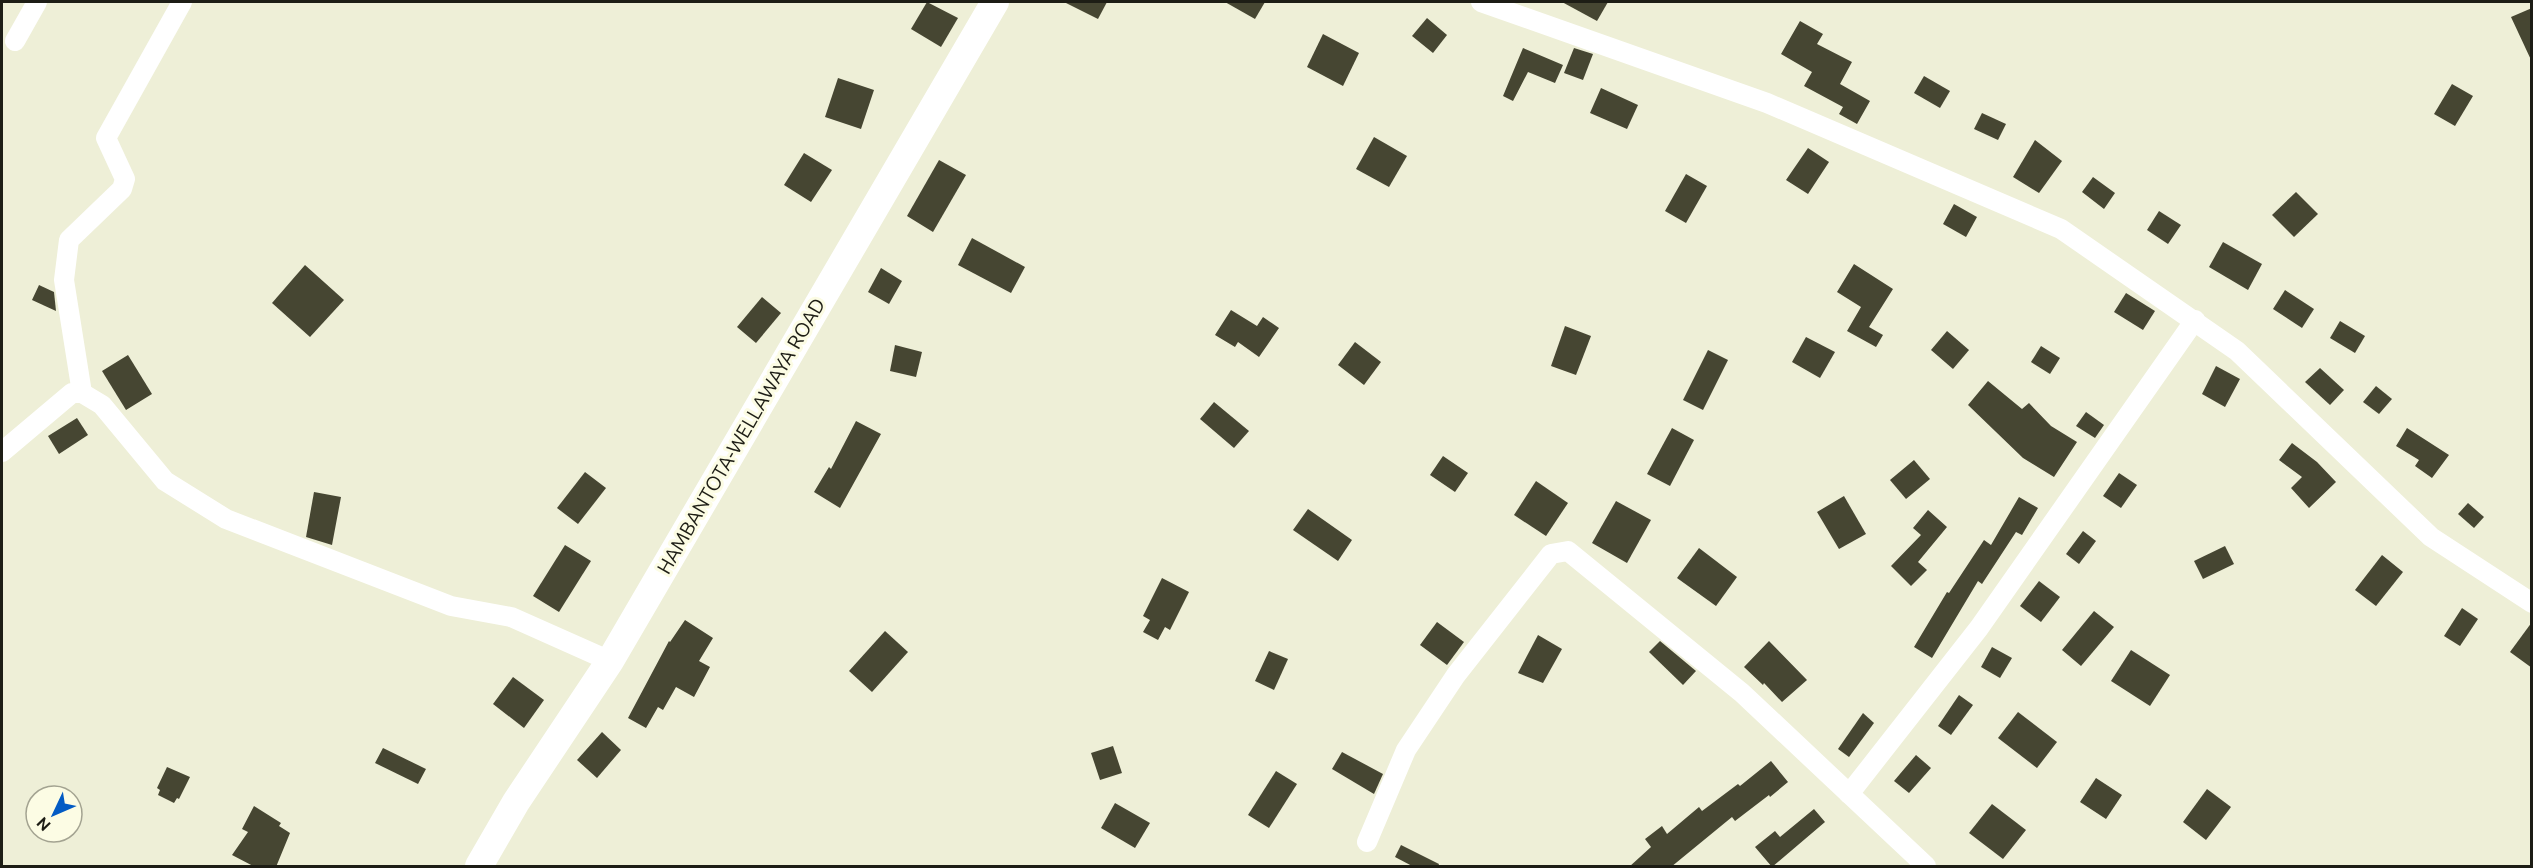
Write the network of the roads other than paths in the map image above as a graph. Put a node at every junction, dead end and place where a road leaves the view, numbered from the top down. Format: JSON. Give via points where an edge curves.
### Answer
{"nodes":[{"id":1,"x":38,"y":2,"type":"edge"},
{"id":2,"x":182,"y":2,"type":"edge"},
{"id":3,"x":995,"y":2,"type":"edge"},
{"id":4,"x":1481,"y":2,"type":"edge"},
{"id":5,"x":15,"y":41,"type":"dead end"},
{"id":6,"x":2195,"y":320,"type":"junction"},
{"id":7,"x":82,"y":393,"type":"junction"},
{"id":8,"x":2,"y":452,"type":"edge"},
{"id":9,"x":2532,"y":603,"type":"edge"},
{"id":10,"x":610,"y":661,"type":"junction"},
{"id":11,"x":1849,"y":794,"type":"junction"},
{"id":12,"x":1367,"y":842,"type":"dead end"},
{"id":13,"x":479,"y":867,"type":"edge"},
{"id":14,"x":1926,"y":867,"type":"edge"}],
"edges":[{"from":1,"to":5,"type":"street"},
{"from":2,"to":7,"type":"street","via":[[106,138],[125,179],[122,189],[69,240],[64,280]]},
{"from":3,"to":10,"type":"highway","name":"HAMBANTOTA-WELLAWAYA ROAD"},
{"from":4,"to":6,"type":"street","via":[[1767,103],[2061,230]]},
{"from":6,"to":9,"type":"street","via":[[2237,351],[2431,537]]},
{"from":6,"to":11,"type":"street","via":[[1979,628]]},
{"from":7,"to":8,"type":"street","via":[[72,393]]},
{"from":7,"to":10,"type":"street","via":[[102,405],[165,481],[226,519],[451,606],[511,617]]},
{"from":10,"to":13,"type":"highway","name":"HAMBANTOTA-WELLAWAYA ROAD","via":[[516,802]]},
{"from":11,"to":12,"type":"street","via":[[1742,693],[1568,551],[1551,554],[1455,675],[1406,750]]},
{"from":11,"to":14,"type":"street"}]}
